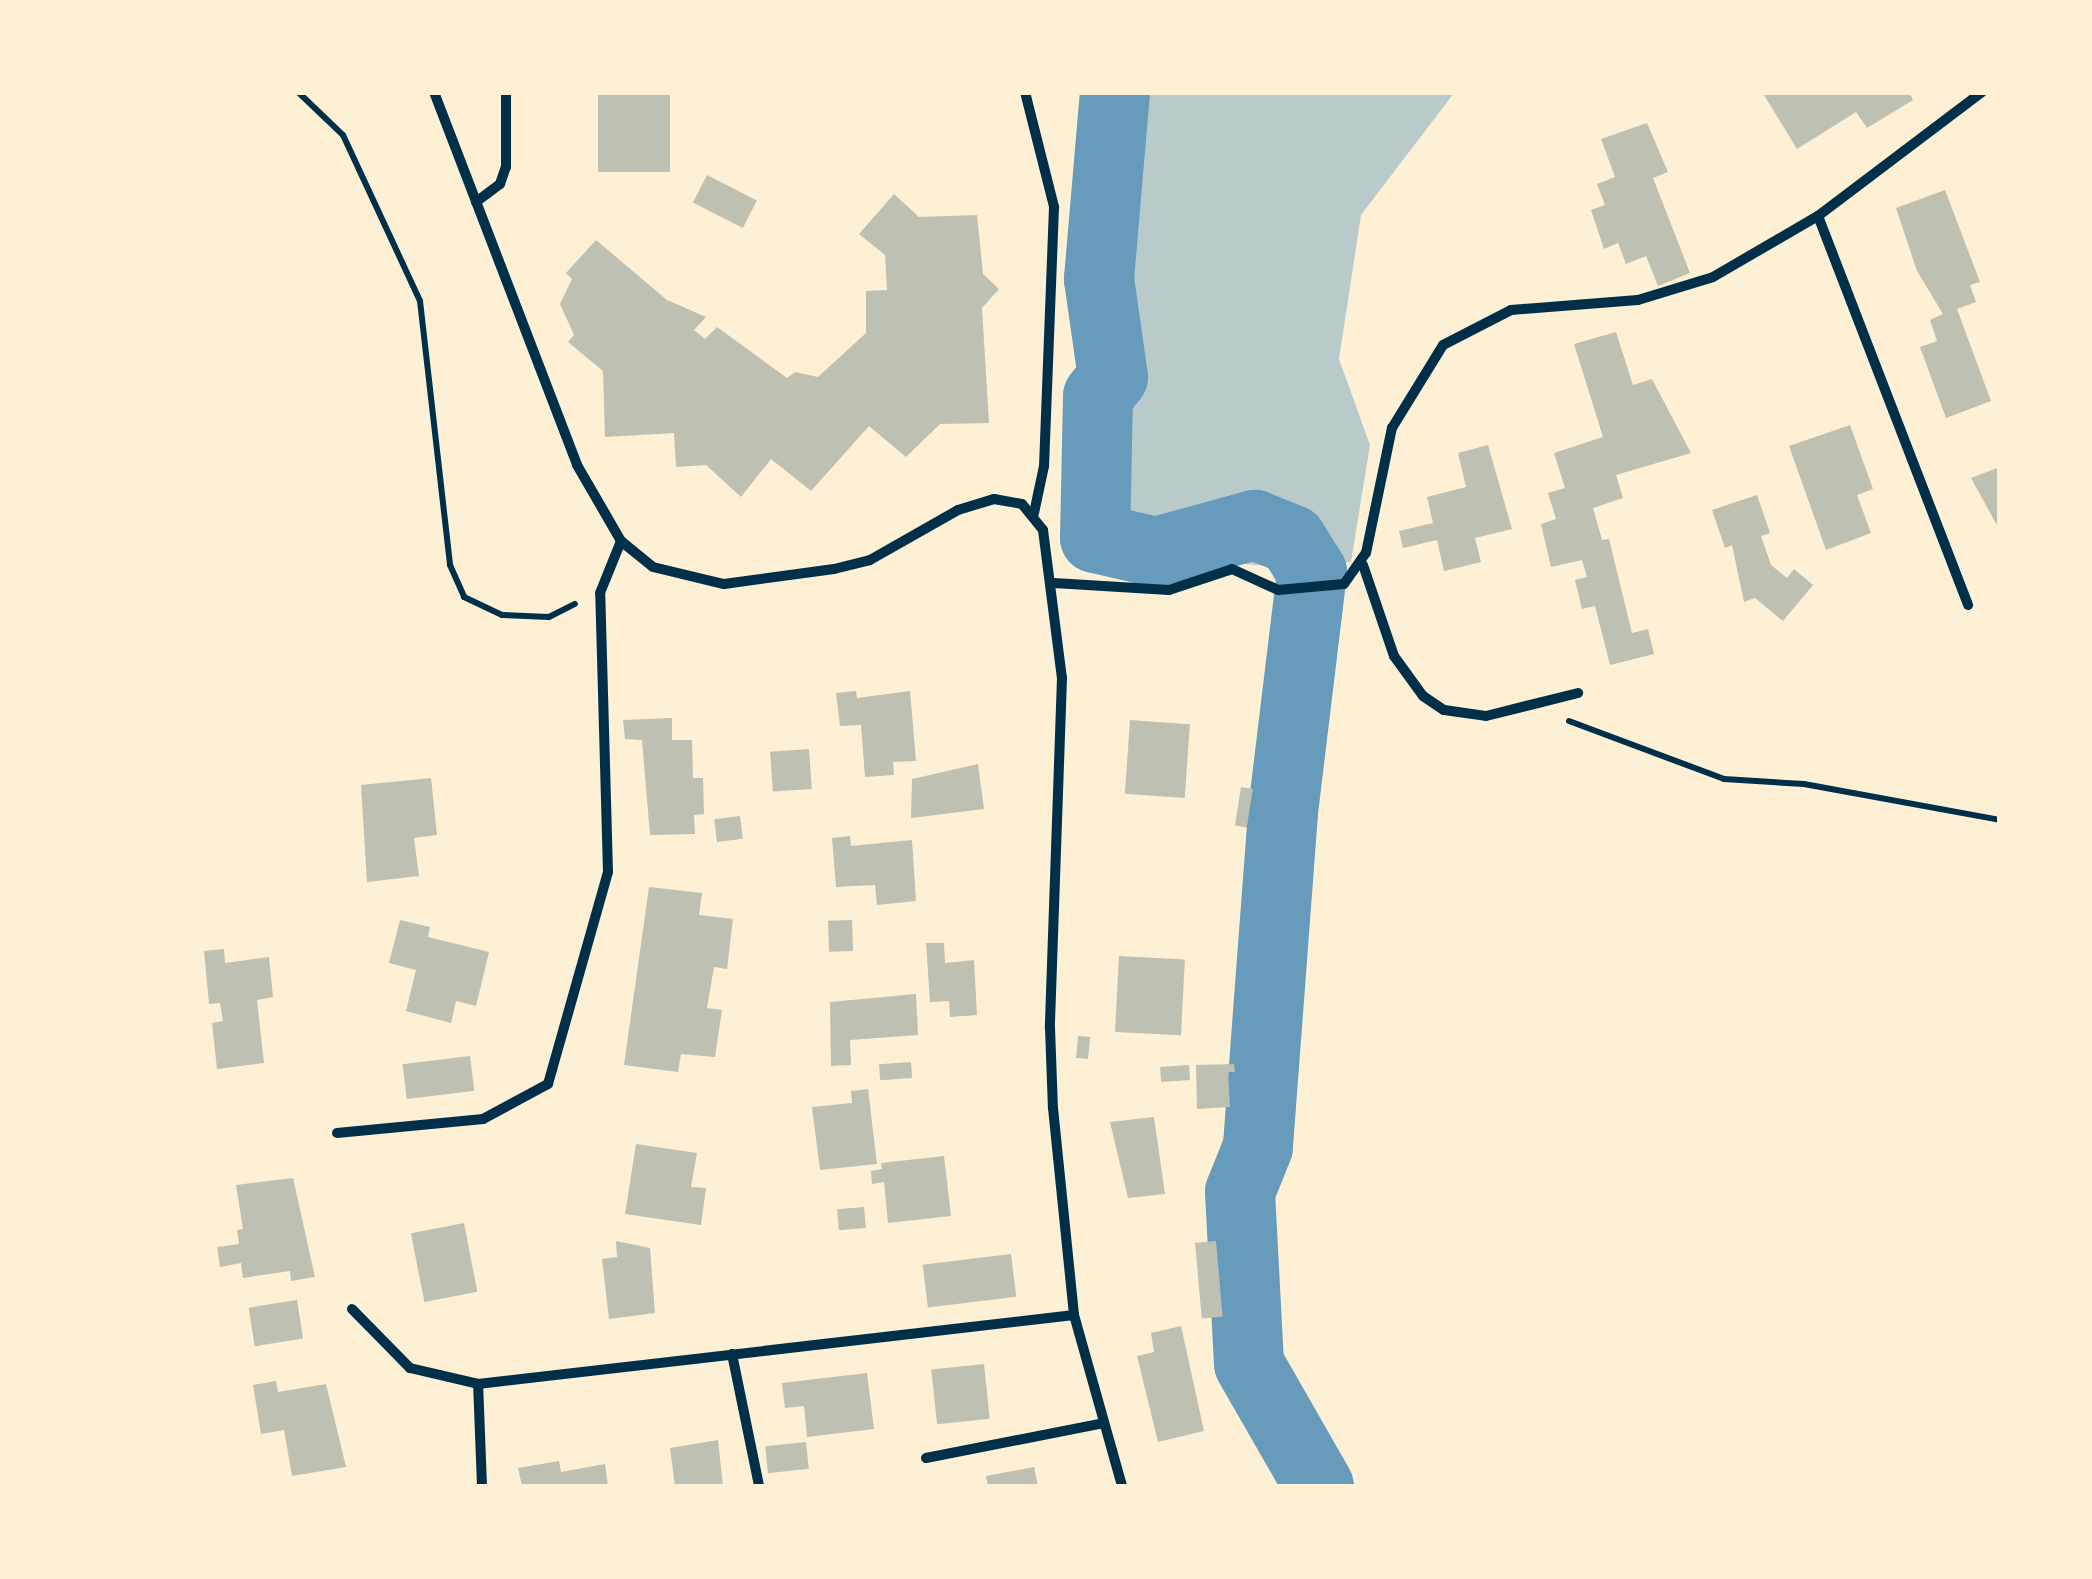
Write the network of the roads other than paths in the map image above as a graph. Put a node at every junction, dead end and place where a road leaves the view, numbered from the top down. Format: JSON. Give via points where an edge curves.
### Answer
{"nodes":[{"id":1,"x":434,"y":92,"type":"edge"},
{"id":2,"x":506,"y":92,"type":"edge"},
{"id":3,"x":1025,"y":92,"type":"edge"},
{"id":4,"x":1982,"y":92,"type":"edge"},
{"id":5,"x":476,"y":202,"type":"junction"},
{"id":6,"x":1818,"y":216,"type":"junction"},
{"id":7,"x":1034,"y":513,"type":"junction"},
{"id":8,"x":621,"y":540,"type":"junction"},
{"id":9,"x":1363,"y":564,"type":"junction"},
{"id":10,"x":1054,"y":583,"type":"junction"},
{"id":11,"x":1968,"y":605,"type":"dead end"},
{"id":12,"x":1578,"y":693,"type":"dead end"},
{"id":13,"x":337,"y":1133,"type":"dead end"},
{"id":14,"x":352,"y":1309,"type":"dead end"},
{"id":15,"x":1074,"y":1314,"type":"junction"},
{"id":16,"x":732,"y":1354,"type":"junction"},
{"id":17,"x":478,"y":1384,"type":"junction"},
{"id":18,"x":1104,"y":1423,"type":"junction"},
{"id":19,"x":926,"y":1458,"type":"dead end"},
{"id":20,"x":482,"y":1486,"type":"edge"},
{"id":21,"x":759,"y":1486,"type":"edge"},
{"id":22,"x":1122,"y":1486,"type":"edge"}],
"edges":[{"from":1,"to":5,"type":"street"},
{"from":2,"to":5,"type":"street","via":[[506,167],[500,184]]},
{"from":3,"to":7,"type":"street","via":[[1054,207],[1044,466]]},
{"from":4,"to":6,"type":"street"},
{"from":5,"to":8,"type":"street","via":[[576,466]]},
{"from":6,"to":9,"type":"street","via":[[1680,290],[1511,310],[1442,345],[1392,428]]},
{"from":6,"to":11,"type":"street"},
{"from":7,"to":8,"type":"street","via":[[1009,500],[977,502],[870,560],[724,584],[673,576]]},
{"from":7,"to":10,"type":"street"},
{"from":8,"to":13,"type":"street","via":[[600,593],[608,872],[548,1084],[483,1119]]},
{"from":9,"to":10,"type":"street","via":[[1334,588],[1294,592],[1232,569],[1169,590]]},
{"from":9,"to":12,"type":"street","via":[[1384,634],[1423,696],[1465,715]]},
{"from":10,"to":15,"type":"street","via":[[1062,757],[1050,1069]]},
{"from":14,"to":17,"type":"street","via":[[410,1368]]},
{"from":15,"to":16,"type":"street"},
{"from":15,"to":18,"type":"street"},
{"from":16,"to":17,"type":"street"},
{"from":16,"to":21,"type":"street"},
{"from":17,"to":20,"type":"street"},
{"from":18,"to":19,"type":"street"},
{"from":18,"to":22,"type":"street"}]}
